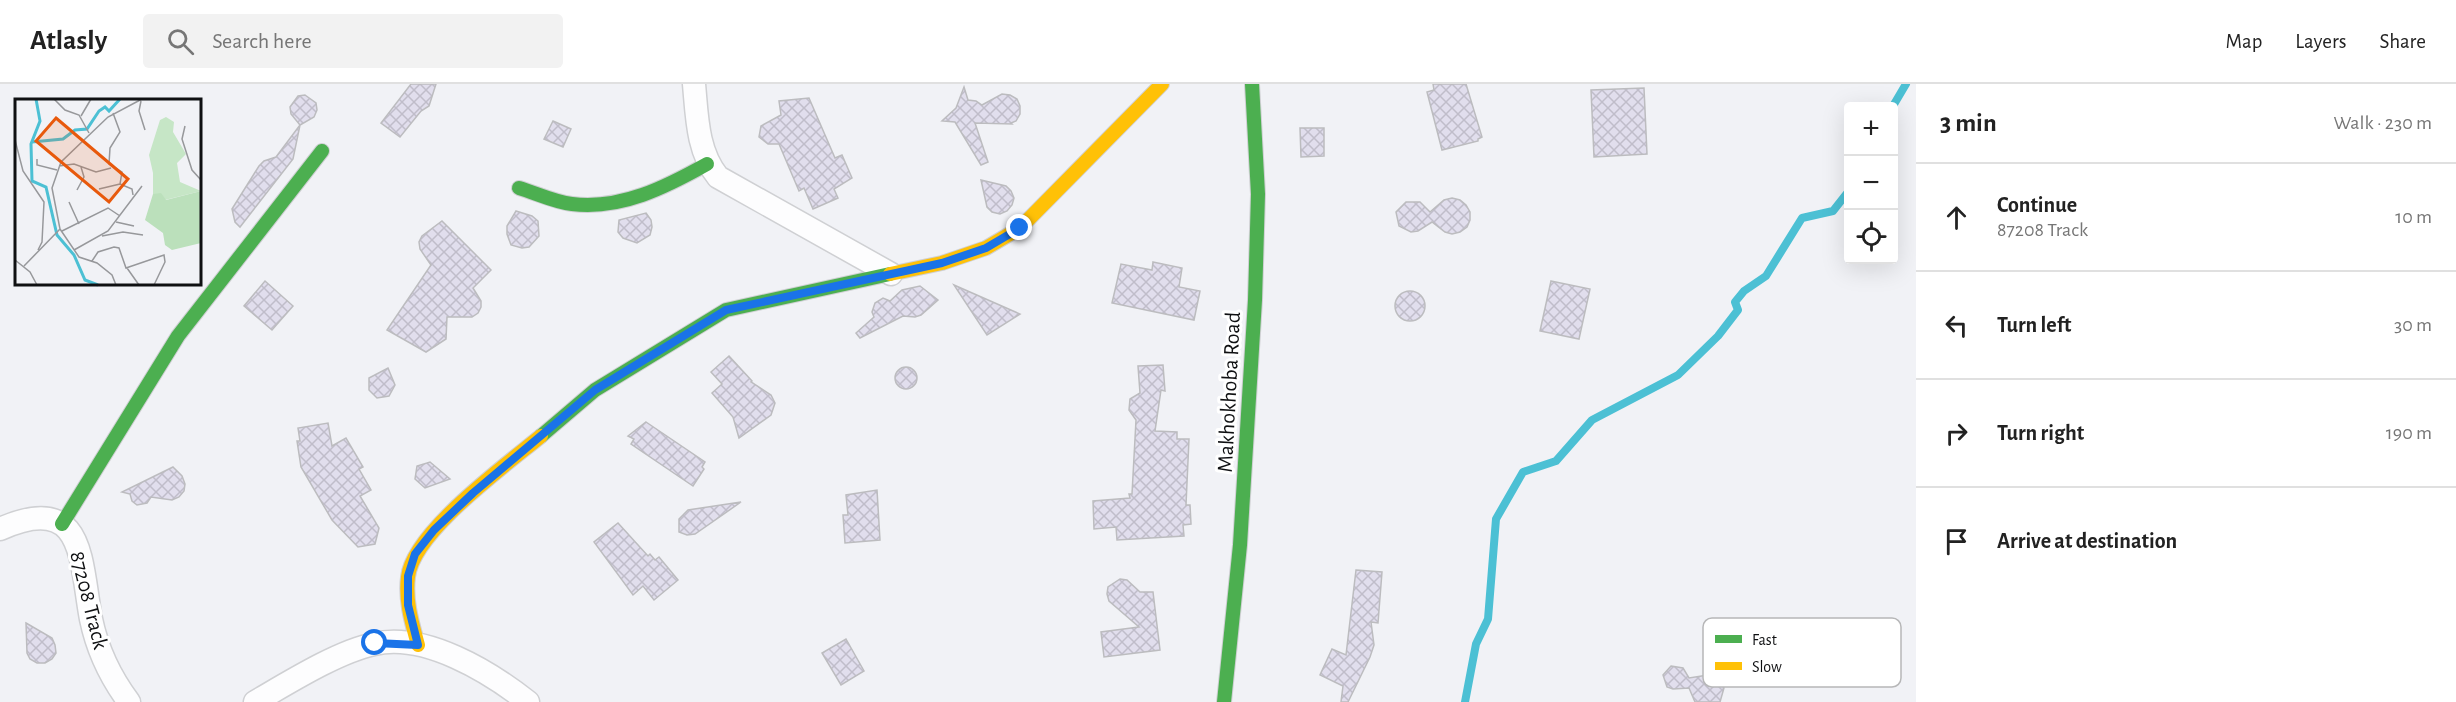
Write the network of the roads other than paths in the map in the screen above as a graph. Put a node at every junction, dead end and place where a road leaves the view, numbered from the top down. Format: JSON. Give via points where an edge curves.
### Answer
{"nodes":[{"id":1,"x":694,"y":84,"type":"edge"},
{"id":2,"x":1162,"y":84,"type":"edge"},
{"id":3,"x":1252,"y":84,"type":"edge"},
{"id":4,"x":322,"y":151,"type":"dead end"},
{"id":5,"x":707,"y":164,"type":"junction"},
{"id":6,"x":519,"y":188,"type":"dead end"},
{"id":7,"x":891,"y":274,"type":"junction"},
{"id":8,"x":62,"y":524,"type":"junction"},
{"id":9,"x":0,"y":529,"type":"edge"},
{"id":10,"x":418,"y":645,"type":"junction"},
{"id":11,"x":129,"y":702,"type":"edge"},
{"id":12,"x":255,"y":702,"type":"edge"},
{"id":13,"x":528,"y":702,"type":"edge"},
{"id":14,"x":1224,"y":702,"type":"edge"}],
"edges":[{"from":1,"to":5,"type":"street"},
{"from":2,"to":7,"type":"street","via":[[1020,228],[986,248]]},
{"from":3,"to":14,"type":"street","name":"Makhokhoba Road","via":[[1258,194],[1255,300],[1240,545]]},
{"from":4,"to":8,"type":"street","via":[[178,336]]},
{"from":5,"to":6,"type":"street","via":[[671,185],[601,205],[571,204]]},
{"from":5,"to":7,"type":"street","via":[[718,177]]},
{"from":7,"to":10,"type":"street","via":[[726,310],[595,390],[473,493],[415,554],[408,576],[408,605]]},
{"from":8,"to":9,"type":"street","name":"87208 Track","via":[[38,518]]},
{"from":8,"to":11,"type":"street","name":"87208 Track","via":[[73,534],[81,551],[98,646]]},
{"from":10,"to":12,"type":"street","via":[[375,643],[294,679]]},
{"from":10,"to":13,"type":"street","via":[[477,667]]}]}
